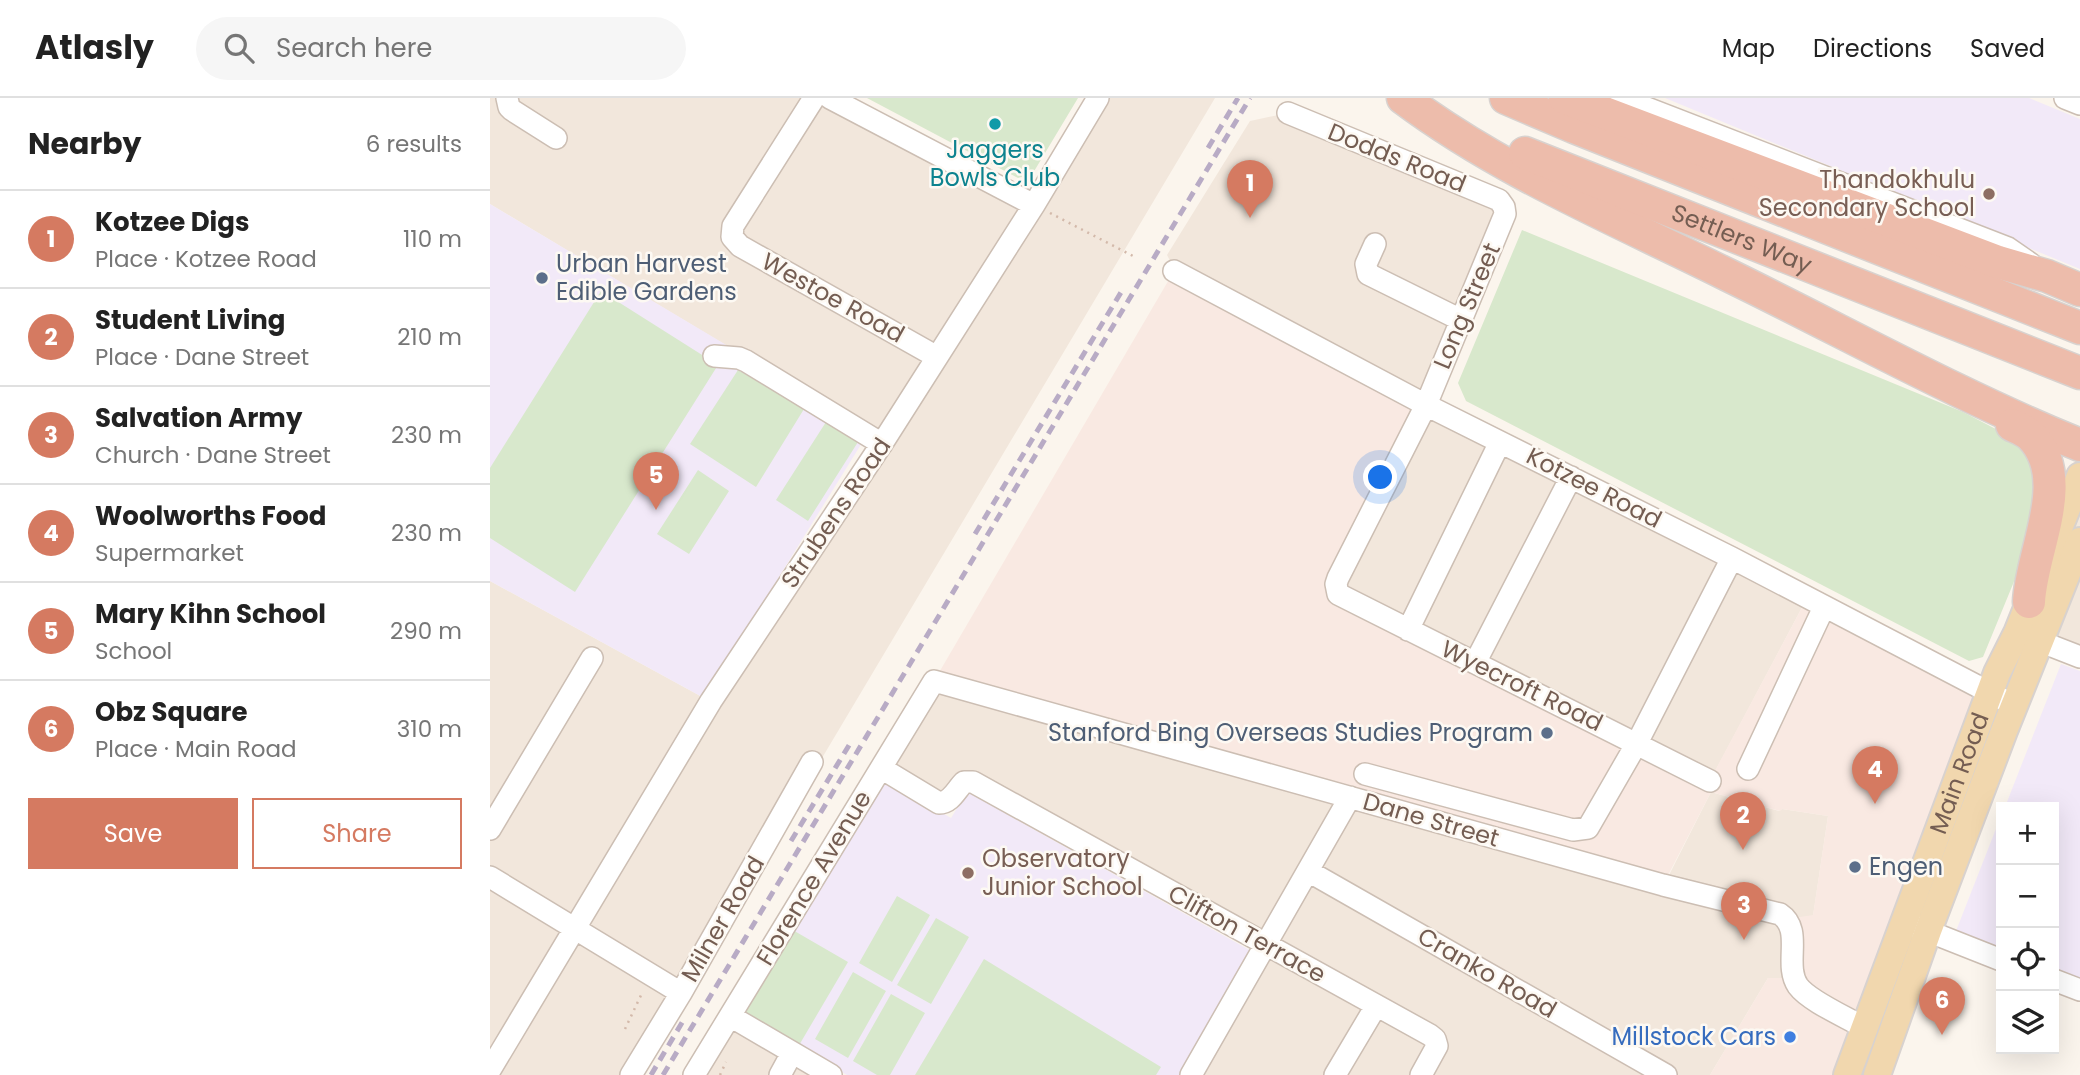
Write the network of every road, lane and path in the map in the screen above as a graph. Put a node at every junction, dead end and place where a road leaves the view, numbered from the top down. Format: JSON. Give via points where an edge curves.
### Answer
{"nodes":[{"id":1,"x":508,"y":98,"type":"edge"},
{"id":2,"x":814,"y":98,"type":"edge"},
{"id":3,"x":830,"y":98,"type":"edge"},
{"id":4,"x":1098,"y":98,"type":"edge"},
{"id":5,"x":1405,"y":98,"type":"edge"},
{"id":6,"x":1506,"y":98,"type":"edge"},
{"id":7,"x":1564,"y":98,"type":"edge"},
{"id":8,"x":1621,"y":98,"type":"edge"},
{"id":9,"x":2065,"y":98,"type":"edge"},
{"id":10,"x":2080,"y":104,"type":"edge"},
{"id":11,"x":1288,"y":113,"type":"dead end"},
{"id":12,"x":556,"y":138,"type":"dead end"},
{"id":13,"x":1034,"y":205,"type":"junction"},
{"id":14,"x":1504,"y":207,"type":"joint"},
{"id":15,"x":1376,"y":244,"type":"dead end"},
{"id":16,"x":1135,"y":257,"type":"dead end"},
{"id":17,"x":1174,"y":271,"type":"dead end"},
{"id":18,"x":2047,"y":276,"type":"junction"},
{"id":19,"x":2080,"y":290,"type":"edge"},
{"id":20,"x":1461,"y":320,"type":"junction"},
{"id":21,"x":2080,"y":328,"type":"edge"},
{"id":22,"x":714,"y":356,"type":"dead end"},
{"id":23,"x":937,"y":357,"type":"junction"},
{"id":24,"x":2080,"y":373,"type":"edge"},
{"id":25,"x":1947,"y":384,"type":"junction"},
{"id":26,"x":1426,"y":405,"type":"junction"},
{"id":27,"x":1500,"y":442,"type":"junction"},
{"id":28,"x":882,"y":444,"type":"junction"},
{"id":29,"x":2080,"y":445,"type":"edge"},
{"id":30,"x":2080,"y":476,"type":"edge"},
{"id":31,"x":1571,"y":477,"type":"junction"},
{"id":32,"x":2080,"y":541,"type":"edge"},
{"id":33,"x":1732,"y":558,"type":"junction"},
{"id":34,"x":2052,"y":577,"type":"junction"},
{"id":35,"x":1336,"y":589,"type":"joint"},
{"id":36,"x":2029,"y":602,"type":"junction"},
{"id":37,"x":1824,"y":607,"type":"junction"},
{"id":38,"x":1408,"y":630,"type":"junction"},
{"id":39,"x":2029,"y":637,"type":"junction"},
{"id":40,"x":2080,"y":657,"type":"edge"},
{"id":41,"x":592,"y":658,"type":"dead end"},
{"id":42,"x":1475,"y":663,"type":"junction"},
{"id":43,"x":939,"y":678,"type":"joint"},
{"id":44,"x":1990,"y":693,"type":"junction"},
{"id":45,"x":2014,"y":706,"type":"junction"},
{"id":46,"x":1637,"y":743,"type":"junction"},
{"id":47,"x":812,"y":762,"type":"dead end"},
{"id":48,"x":881,"y":768,"type":"junction"},
{"id":49,"x":1748,"y":769,"type":"dead end"},
{"id":50,"x":1365,"y":774,"type":"dead end"},
{"id":51,"x":1710,"y":780,"type":"dead end"},
{"id":52,"x":1350,"y":797,"type":"junction"},
{"id":53,"x":490,"y":829,"type":"edge"},
{"id":54,"x":1308,"y":870,"type":"junction"},
{"id":55,"x":490,"y":877,"type":"edge"},
{"id":56,"x":1903,"y":921,"type":"junction"},
{"id":57,"x":575,"y":929,"type":"junction"},
{"id":58,"x":1928,"y":931,"type":"junction"},
{"id":59,"x":1266,"y":944,"type":"junction"},
{"id":60,"x":1996,"y":958,"type":"edge"},
{"id":61,"x":651,"y":976,"type":"junction"},
{"id":62,"x":2059,"y":982,"type":"edge"},
{"id":63,"x":2080,"y":990,"type":"edge"},
{"id":64,"x":681,"y":993,"type":"junction"},
{"id":65,"x":1376,"y":1006,"type":"junction"},
{"id":66,"x":730,"y":1016,"type":"junction"},
{"id":67,"x":1863,"y":1027,"type":"junction"},
{"id":68,"x":625,"y":1029,"type":"dead end"},
{"id":69,"x":729,"y":1052,"type":"dead end"},
{"id":70,"x":792,"y":1053,"type":"junction"},
{"id":71,"x":490,"y":1070,"type":"edge"},
{"id":72,"x":631,"y":1075,"type":"edge"},
{"id":73,"x":694,"y":1075,"type":"edge"},
{"id":74,"x":720,"y":1075,"type":"edge"},
{"id":75,"x":780,"y":1075,"type":"edge"},
{"id":76,"x":831,"y":1075,"type":"edge"},
{"id":77,"x":1191,"y":1075,"type":"edge"},
{"id":78,"x":1335,"y":1075,"type":"edge"},
{"id":79,"x":1421,"y":1075,"type":"edge"},
{"id":80,"x":1667,"y":1075,"type":"edge"},
{"id":81,"x":1847,"y":1075,"type":"edge"},
{"id":82,"x":1877,"y":1075,"type":"edge"}],
"edges":[{"from":1,"to":12,"type":"street","via":[[512,110]]},
{"from":2,"to":23,"type":"street","name":"Westoe Road","via":[[733,226],[732,237],[740,246]]},
{"from":3,"to":13,"type":"street"},
{"from":4,"to":13,"type":"street","name":"Strubens Road"},
{"from":5,"to":24,"type":"highway","name":"Settlers Way","via":[[1507,146]]},
{"from":5,"to":25,"type":"highway","via":[[1484,153]]},
{"from":6,"to":21,"type":"highway","name":"Settlers Way"},
{"from":7,"to":18,"type":"highway","via":[[1998,262]]},
{"from":8,"to":18,"type":"street","via":[[2008,248]]},
{"from":9,"to":10,"type":"street"},
{"from":11,"to":14,"type":"street","name":"Dodds Road","via":[[1499,200]]},
{"from":13,"to":16,"type":"path"},
{"from":13,"to":23,"type":"street","name":"Strubens Road"},
{"from":14,"to":20,"type":"street","name":"Long Street","via":[[1503,221]]},
{"from":15,"to":20,"type":"street","via":[[1366,264],[1368,274]]},
{"from":17,"to":26,"type":"street","name":"Kotzee Road"},
{"from":18,"to":19,"type":"highway"},
{"from":20,"to":26,"type":"street","name":"Long Street"},
{"from":22,"to":28,"type":"street","via":[[746,361]]},
{"from":23,"to":28,"type":"street","name":"Strubens Road"},
{"from":25,"to":29,"type":"highway"},
{"from":25,"to":36,"type":"highway","via":[[1966,400],[2030,435],[2044,455],[2049,505],[2029,584]]},
{"from":26,"to":27,"type":"street","name":"Kotzee Road"},
{"from":26,"to":35,"type":"street","name":"Long Street"},
{"from":27,"to":31,"type":"street","name":"Kotzee Road"},
{"from":27,"to":38,"type":"street"},
{"from":28,"to":57,"type":"street","name":"Strubens Road","via":[[711,701]]},
{"from":30,"to":34,"type":"main road","name":"Main Road"},
{"from":31,"to":33,"type":"street","name":"Kotzee Road"},
{"from":31,"to":42,"type":"street"},
{"from":32,"to":34,"type":"main road","name":"Main Road"},
{"from":33,"to":37,"type":"street","name":"Kotzee Road"},
{"from":33,"to":46,"type":"street"},
{"from":34,"to":36,"type":"main road","name":"Main Road"},
{"from":34,"to":39,"type":"main road","name":"Main Road"},
{"from":35,"to":38,"type":"street","name":"Wyecroft Road","via":[[1344,598]]},
{"from":36,"to":39,"type":"main road","name":"Main Road"},
{"from":37,"to":44,"type":"street","name":"Kotzee Road"},
{"from":37,"to":49,"type":"street"},
{"from":38,"to":42,"type":"street","name":"Wyecroft Road"},
{"from":39,"to":40,"type":"street"},
{"from":39,"to":44,"type":"main road","name":"Main Road"},
{"from":39,"to":45,"type":"main road","name":"Main Road"},
{"from":41,"to":53,"type":"street"},
{"from":42,"to":46,"type":"street","name":"Wyecroft Road"},
{"from":43,"to":48,"type":"street","name":"Florence Avenue"},
{"from":43,"to":52,"type":"street","name":"Dane Street"},
{"from":44,"to":45,"type":"street","name":"Kotzee Road"},
{"from":44,"to":56,"type":"main road","name":"Main Road"},
{"from":45,"to":58,"type":"main road","name":"Main Road"},
{"from":46,"to":50,"type":"street","via":[[1593,822],[1581,831]]},
{"from":46,"to":51,"type":"street","name":"Wyecroft Road"},
{"from":47,"to":64,"type":"street","name":"Milner Road"},
{"from":48,"to":59,"type":"street","name":"Clifton Terrace","via":[[939,803],[951,798],[964,782],[973,782]]},
{"from":48,"to":66,"type":"street","name":"Florence Avenue"},
{"from":52,"to":54,"type":"street"},
{"from":52,"to":67,"type":"street","name":"Dane Street","via":[[1780,914],[1792,928],[1798,986]]},
{"from":54,"to":59,"type":"street"},
{"from":54,"to":80,"type":"street","name":"Cranko Road"},
{"from":55,"to":57,"type":"street"},
{"from":56,"to":58,"type":"street"},
{"from":56,"to":67,"type":"main road","name":"Main Road"},
{"from":57,"to":61,"type":"street"},
{"from":57,"to":71,"type":"street","name":"Strubens Road"},
{"from":58,"to":60,"type":"street"},
{"from":58,"to":82,"type":"main road","name":"Main Road"},
{"from":59,"to":65,"type":"street","name":"Clifton Terrace"},
{"from":59,"to":77,"type":"street"},
{"from":61,"to":64,"type":"street"},
{"from":61,"to":68,"type":"path"},
{"from":62,"to":63,"type":"street"},
{"from":64,"to":72,"type":"street","name":"Milner Road"},
{"from":65,"to":78,"type":"street"},
{"from":65,"to":79,"type":"street","name":"Clifton Terrace","via":[[1435,1039],[1437,1046]]},
{"from":66,"to":70,"type":"street"},
{"from":66,"to":73,"type":"street","name":"Florence Avenue"},
{"from":67,"to":81,"type":"main road","name":"Main Road"},
{"from":69,"to":74,"type":"path"},
{"from":70,"to":75,"type":"street"},
{"from":70,"to":76,"type":"street"}]}
